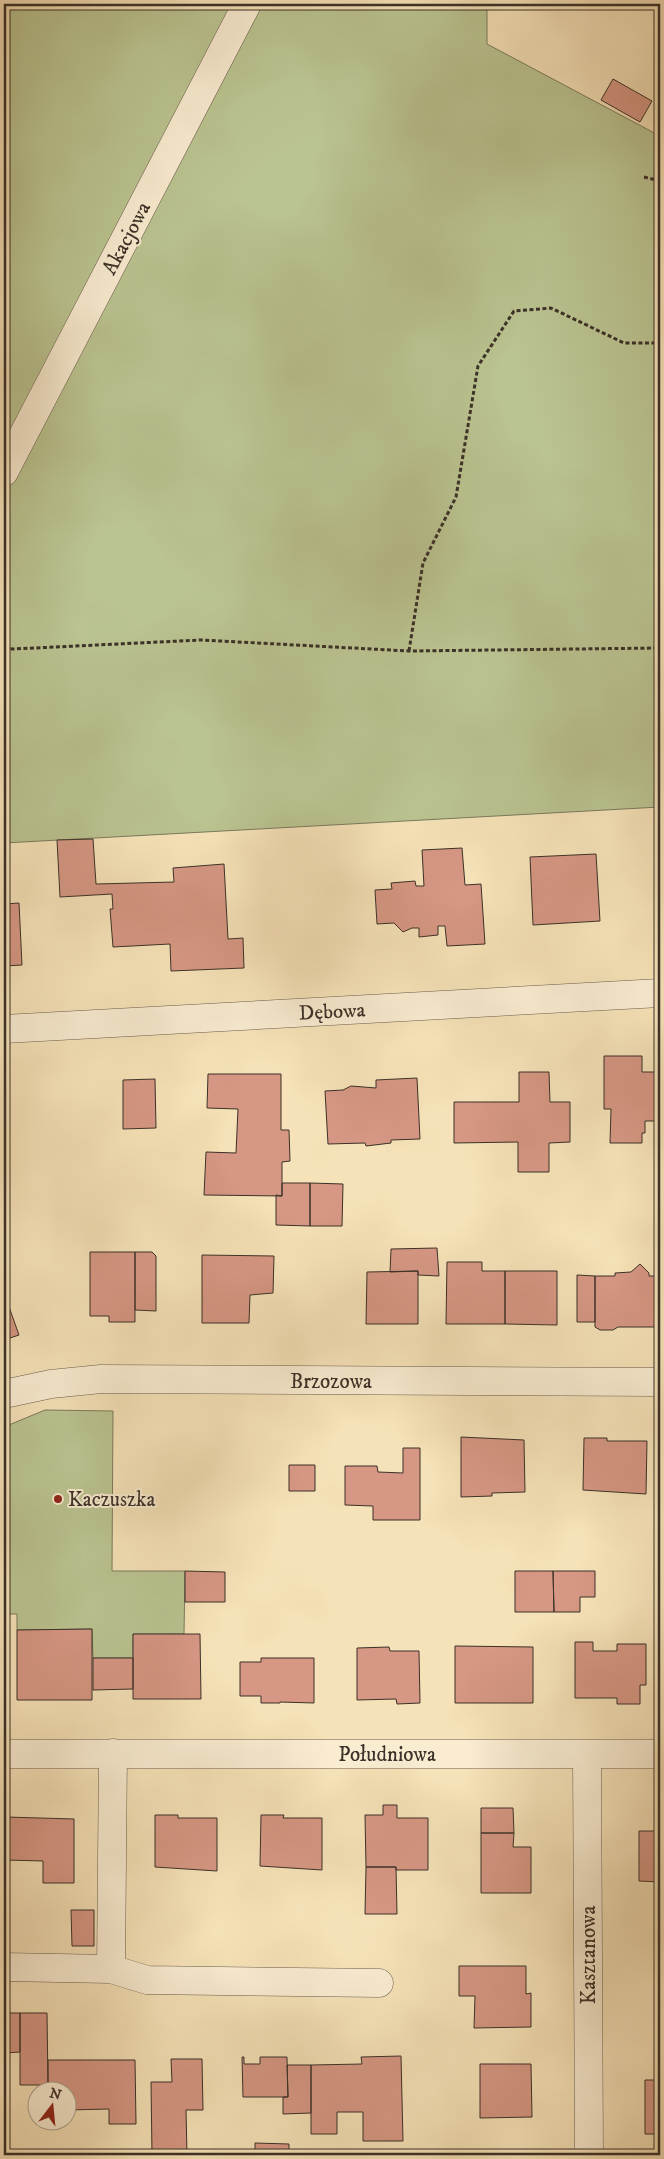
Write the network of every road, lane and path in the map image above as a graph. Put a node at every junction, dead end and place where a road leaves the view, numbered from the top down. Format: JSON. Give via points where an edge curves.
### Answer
{"nodes":[{"id":1,"x":248,"y":4,"type":"edge"},
{"id":2,"x":644,"y":177,"type":"dead end"},
{"id":3,"x":660,"y":182,"type":"edge"},
{"id":4,"x":660,"y":343,"type":"edge"},
{"id":5,"x":4,"y":472,"type":"edge"},
{"id":6,"x":4,"y":648,"type":"edge"},
{"id":7,"x":660,"y":648,"type":"edge"},
{"id":8,"x":409,"y":651,"type":"junction"},
{"id":9,"x":660,"y":993,"type":"edge"},
{"id":10,"x":4,"y":1029,"type":"edge"},
{"id":11,"x":660,"y":1382,"type":"edge"},
{"id":12,"x":4,"y":1394,"type":"edge"},
{"id":13,"x":113,"y":1753,"type":"junction"},
{"id":14,"x":4,"y":1754,"type":"edge"},
{"id":15,"x":660,"y":1754,"type":"edge"},
{"id":16,"x":587,"y":1755,"type":"junction"},
{"id":17,"x":4,"y":1967,"type":"edge"},
{"id":18,"x":111,"y":1969,"type":"junction"},
{"id":19,"x":379,"y":1983,"type":"dead end"},
{"id":20,"x":589,"y":2155,"type":"edge"}],
"edges":[{"from":1,"to":5,"type":"street","name":"Akacjowa"},
{"from":2,"to":3,"type":"path"},
{"from":4,"to":8,"type":"path","via":[[624,343],[551,308],[514,311],[478,366],[456,497],[423,563]]},
{"from":6,"to":8,"type":"path","via":[[201,640]]},
{"from":7,"to":8,"type":"path"},
{"from":9,"to":10,"type":"street","name":"Dębowa"},
{"from":11,"to":12,"type":"street","name":"Brzozowa","via":[[101,1379],[51,1384]]},
{"from":13,"to":14,"type":"street","name":"Południowa"},
{"from":13,"to":16,"type":"street","name":"Południowa"},
{"from":13,"to":18,"type":"street"},
{"from":15,"to":16,"type":"street","name":"Południowa"},
{"from":16,"to":20,"type":"street","name":"Kasztanowa"},
{"from":17,"to":18,"type":"street"},
{"from":18,"to":19,"type":"street","via":[[147,1980]]}]}
